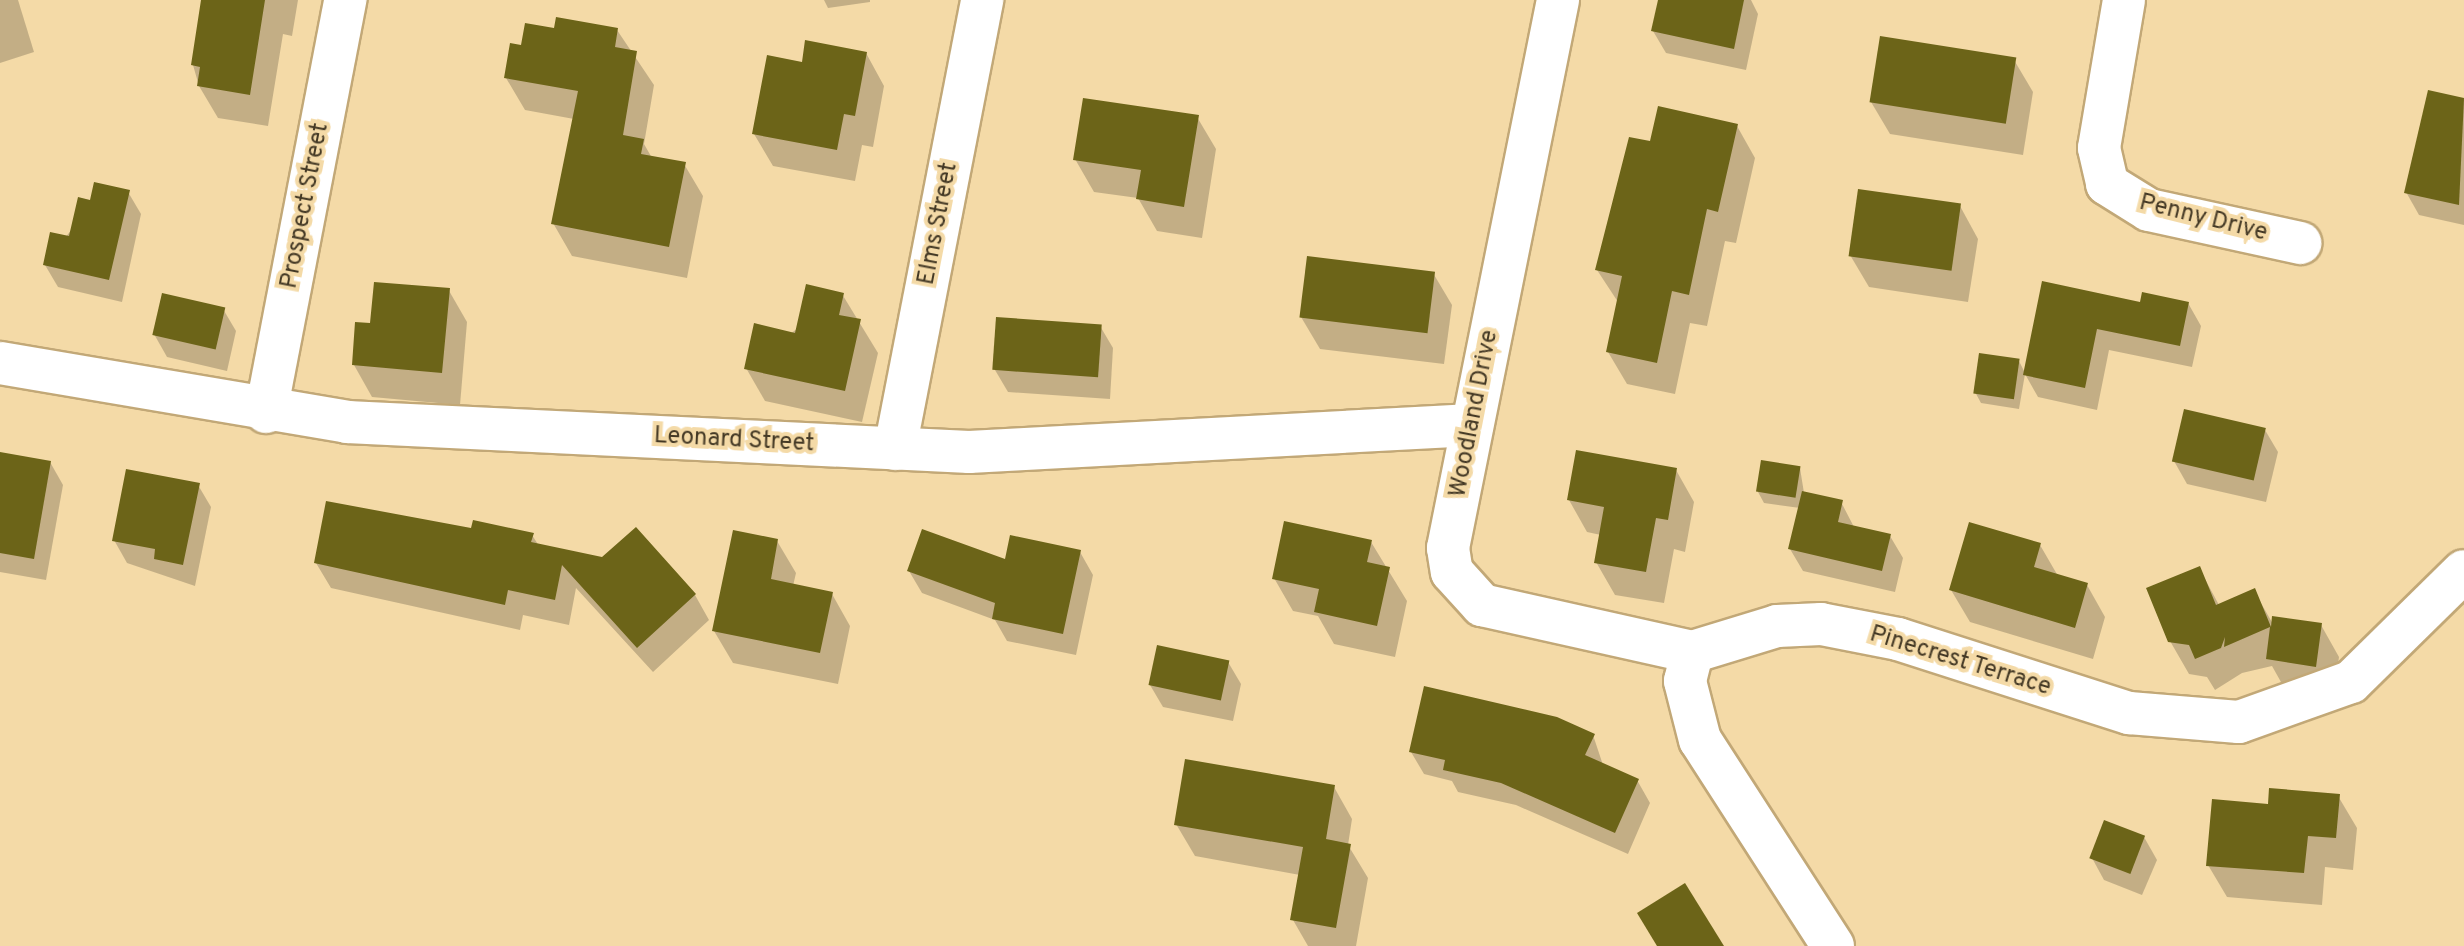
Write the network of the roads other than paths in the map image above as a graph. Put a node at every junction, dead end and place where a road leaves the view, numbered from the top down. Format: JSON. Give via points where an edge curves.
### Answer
{"nodes":[{"id":1,"x":345,"y":0,"type":"edge"},
{"id":2,"x":982,"y":0,"type":"edge"},
{"id":3,"x":1558,"y":0,"type":"edge"},
{"id":4,"x":2124,"y":0,"type":"edge"},
{"id":5,"x":2300,"y":243,"type":"dead end"},
{"id":6,"x":0,"y":363,"type":"edge"},
{"id":7,"x":266,"y":412,"type":"junction"},
{"id":8,"x":1472,"y":425,"type":"junction"},
{"id":9,"x":895,"y":449,"type":"junction"},
{"id":10,"x":2464,"y":571,"type":"edge"},
{"id":11,"x":1692,"y":652,"type":"junction"},
{"id":12,"x":1833,"y":946,"type":"edge"}],
"edges":[{"from":1,"to":7,"type":"street","name":"Prospect Street"},
{"from":2,"to":9,"type":"street","name":"Elms Street"},
{"from":3,"to":8,"type":"street","name":"Woodland Drive"},
{"from":4,"to":5,"type":"street","name":"Penny Drive","via":[[2099,148],[2107,184],[2149,210]]},
{"from":6,"to":7,"type":"street","name":"Leonard Street"},
{"from":7,"to":9,"type":"street","name":"Leonard Street"},
{"from":8,"to":9,"type":"street","name":"Leonard Street","via":[[969,452]]},
{"from":8,"to":11,"type":"street","name":"Woodland Drive","via":[[1448,548],[1464,593],[1482,605]]},
{"from":10,"to":11,"type":"street","name":"Pinecrest Terrace","via":[[2351,682],[2239,722],[2129,713],[1898,639],[1821,624],[1777,626]]},
{"from":11,"to":12,"type":"street","via":[[1685,681],[1700,740]]}]}
